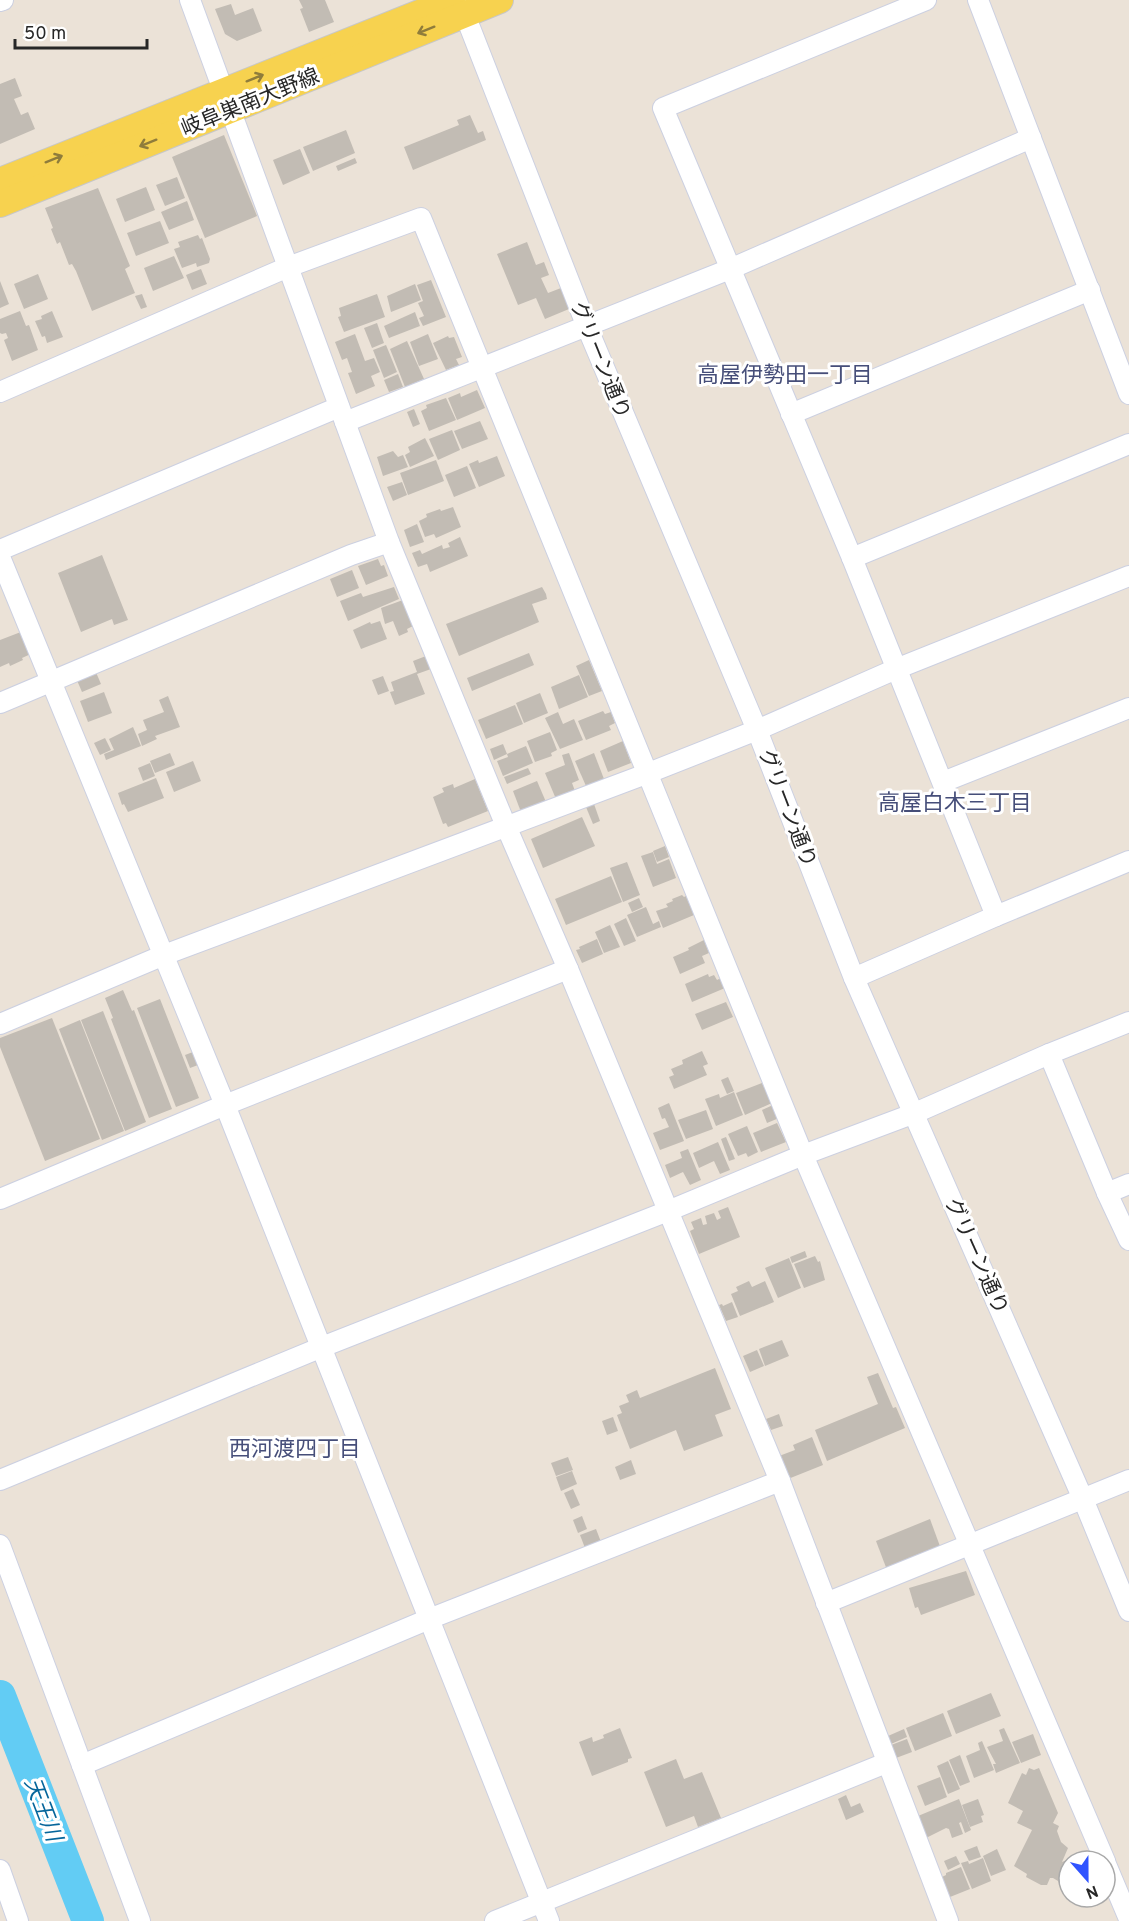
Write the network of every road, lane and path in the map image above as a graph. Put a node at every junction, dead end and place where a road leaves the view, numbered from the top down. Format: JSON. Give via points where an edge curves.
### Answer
{"nodes":[{"id":1,"x":190,"y":0,"type":"edge"},
{"id":2,"x":500,"y":0,"type":"edge"},
{"id":3,"x":926,"y":0,"type":"edge"},
{"id":4,"x":978,"y":0,"type":"edge"},
{"id":5,"x":459,"y":5,"type":"edge"},
{"id":6,"x":226,"y":100,"type":"junction"},
{"id":7,"x":1031,"y":138,"type":"junction"},
{"id":8,"x":0,"y":180,"type":"edge"},
{"id":9,"x":0,"y":204,"type":"edge"},
{"id":10,"x":288,"y":267,"type":"junction"},
{"id":11,"x":730,"y":269,"type":"junction"},
{"id":12,"x":1090,"y":290,"type":"junction"},
{"id":13,"x":587,"y":327,"type":"junction"},
{"id":14,"x":481,"y":369,"type":"junction"},
{"id":15,"x":0,"y":392,"type":"edge"},
{"id":16,"x":1129,"y":394,"type":"edge"},
{"id":17,"x":342,"y":414,"type":"junction"},
{"id":18,"x":791,"y":414,"type":"junction"},
{"id":19,"x":1129,"y":444,"type":"edge"},
{"id":20,"x":389,"y":542,"type":"junction"},
{"id":21,"x":0,"y":550,"type":"edge"},
{"id":22,"x":0,"y":557,"type":"edge"},
{"id":23,"x":852,"y":558,"type":"junction"},
{"id":24,"x":1129,"y":576,"type":"edge"},
{"id":25,"x":896,"y":669,"type":"junction"},
{"id":26,"x":50,"y":682,"type":"junction"},
{"id":27,"x":0,"y":704,"type":"edge"},
{"id":28,"x":1129,"y":708,"type":"edge"},
{"id":29,"x":757,"y":730,"type":"junction"},
{"id":30,"x":646,"y":774,"type":"junction"},
{"id":31,"x":943,"y":782,"type":"junction"},
{"id":32,"x":506,"y":826,"type":"junction"},
{"id":33,"x":1129,"y":861,"type":"edge"},
{"id":34,"x":996,"y":916,"type":"junction"},
{"id":35,"x":164,"y":956,"type":"junction"},
{"id":36,"x":568,"y":969,"type":"junction"},
{"id":37,"x":854,"y":978,"type":"junction"},
{"id":38,"x":1129,"y":1022,"type":"edge"},
{"id":39,"x":0,"y":1024,"type":"edge"},
{"id":40,"x":1049,"y":1054,"type":"junction"},
{"id":41,"x":225,"y":1105,"type":"junction"},
{"id":42,"x":915,"y":1113,"type":"junction"},
{"id":43,"x":803,"y":1155,"type":"junction"},
{"id":44,"x":1129,"y":1184,"type":"edge"},
{"id":45,"x":1107,"y":1193,"type":"junction"},
{"id":46,"x":0,"y":1199,"type":"edge"},
{"id":47,"x":668,"y":1211,"type":"junction"},
{"id":48,"x":1129,"y":1240,"type":"edge"},
{"id":49,"x":322,"y":1347,"type":"junction"},
{"id":50,"x":0,"y":1480,"type":"edge"},
{"id":51,"x":1129,"y":1480,"type":"edge"},
{"id":52,"x":780,"y":1481,"type":"junction"},
{"id":53,"x":1083,"y":1499,"type":"junction"},
{"id":54,"x":970,"y":1544,"type":"junction"},
{"id":55,"x":0,"y":1545,"type":"edge"},
{"id":56,"x":826,"y":1603,"type":"junction"},
{"id":57,"x":1129,"y":1611,"type":"edge"},
{"id":58,"x":429,"y":1619,"type":"junction"},
{"id":59,"x":886,"y":1763,"type":"junction"},
{"id":60,"x":82,"y":1765,"type":"junction"},
{"id":61,"x":1099,"y":1849,"type":"edge"},
{"id":62,"x":0,"y":1870,"type":"edge"},
{"id":63,"x":1117,"y":1890,"type":"edge"},
{"id":64,"x":542,"y":1902,"type":"junction"},
{"id":65,"x":1129,"y":1919,"type":"edge"},
{"id":66,"x":18,"y":1921,"type":"edge"},
{"id":67,"x":140,"y":1921,"type":"edge"},
{"id":68,"x":495,"y":1921,"type":"edge"},
{"id":69,"x":549,"y":1921,"type":"edge"},
{"id":70,"x":948,"y":1921,"type":"edge"}],
"edges":[{"from":1,"to":6,"type":"street"},
{"from":2,"to":5,"type":"main road","name":"岐阜巣南大野線"},
{"from":3,"to":11,"type":"street","via":[[663,108]]},
{"from":4,"to":7,"type":"street"},
{"from":5,"to":6,"type":"main road","name":"岐阜巣南大野線"},
{"from":5,"to":13,"type":"street","name":"グリーン通り"},
{"from":8,"to":6,"type":"main road","name":"岐阜巣南大野線","one_way":true},
{"from":6,"to":9,"type":"main road","name":"岐阜巣南大野線","one_way":true},
{"from":6,"to":10,"type":"street"},
{"from":7,"to":11,"type":"street"},
{"from":7,"to":12,"type":"street"},
{"from":10,"to":14,"type":"street","via":[[421,218]]},
{"from":10,"to":15,"type":"street"},
{"from":10,"to":17,"type":"street"},
{"from":11,"to":13,"type":"street"},
{"from":11,"to":18,"type":"street"},
{"from":12,"to":16,"type":"street"},
{"from":12,"to":18,"type":"street"},
{"from":13,"to":14,"type":"street"},
{"from":13,"to":29,"type":"street","name":"グリーン通り"},
{"from":14,"to":17,"type":"street"},
{"from":14,"to":30,"type":"street"},
{"from":17,"to":20,"type":"street"},
{"from":17,"to":21,"type":"street"},
{"from":18,"to":23,"type":"street"},
{"from":19,"to":23,"type":"street"},
{"from":20,"to":26,"type":"street"},
{"from":20,"to":32,"type":"street"},
{"from":22,"to":26,"type":"street"},
{"from":23,"to":25,"type":"street"},
{"from":24,"to":25,"type":"street"},
{"from":25,"to":29,"type":"street"},
{"from":25,"to":31,"type":"street"},
{"from":26,"to":27,"type":"street"},
{"from":26,"to":35,"type":"street"},
{"from":28,"to":31,"type":"street"},
{"from":29,"to":30,"type":"street"},
{"from":29,"to":37,"type":"street","name":"グリーン通り"},
{"from":30,"to":32,"type":"street"},
{"from":30,"to":43,"type":"street"},
{"from":31,"to":34,"type":"street"},
{"from":32,"to":35,"type":"street"},
{"from":32,"to":36,"type":"street"},
{"from":33,"to":34,"type":"street"},
{"from":34,"to":37,"type":"street"},
{"from":35,"to":39,"type":"street"},
{"from":35,"to":41,"type":"street"},
{"from":36,"to":41,"type":"street"},
{"from":36,"to":47,"type":"street"},
{"from":37,"to":42,"type":"street","name":"グリーン通り"},
{"from":38,"to":40,"type":"street"},
{"from":40,"to":42,"type":"street"},
{"from":40,"to":45,"type":"street"},
{"from":41,"to":46,"type":"street"},
{"from":41,"to":49,"type":"street"},
{"from":42,"to":43,"type":"street"},
{"from":42,"to":53,"type":"street","name":"グリーン通り"},
{"from":43,"to":47,"type":"street"},
{"from":43,"to":54,"type":"street"},
{"from":44,"to":45,"type":"street"},
{"from":45,"to":48,"type":"street"},
{"from":47,"to":49,"type":"street"},
{"from":47,"to":52,"type":"street"},
{"from":49,"to":50,"type":"street"},
{"from":49,"to":58,"type":"street"},
{"from":51,"to":53,"type":"street"},
{"from":52,"to":56,"type":"street"},
{"from":52,"to":58,"type":"street"},
{"from":53,"to":54,"type":"street"},
{"from":53,"to":57,"type":"street","name":"グリーン通り"},
{"from":54,"to":56,"type":"street"},
{"from":54,"to":61,"type":"street"},
{"from":55,"to":60,"type":"street"},
{"from":56,"to":59,"type":"street"},
{"from":58,"to":60,"type":"street"},
{"from":58,"to":64,"type":"street"},
{"from":59,"to":64,"type":"street"},
{"from":59,"to":70,"type":"street"},
{"from":60,"to":67,"type":"street"},
{"from":62,"to":66,"type":"street"},
{"from":63,"to":65,"type":"street"},
{"from":64,"to":68,"type":"street"},
{"from":64,"to":69,"type":"street"}]}
